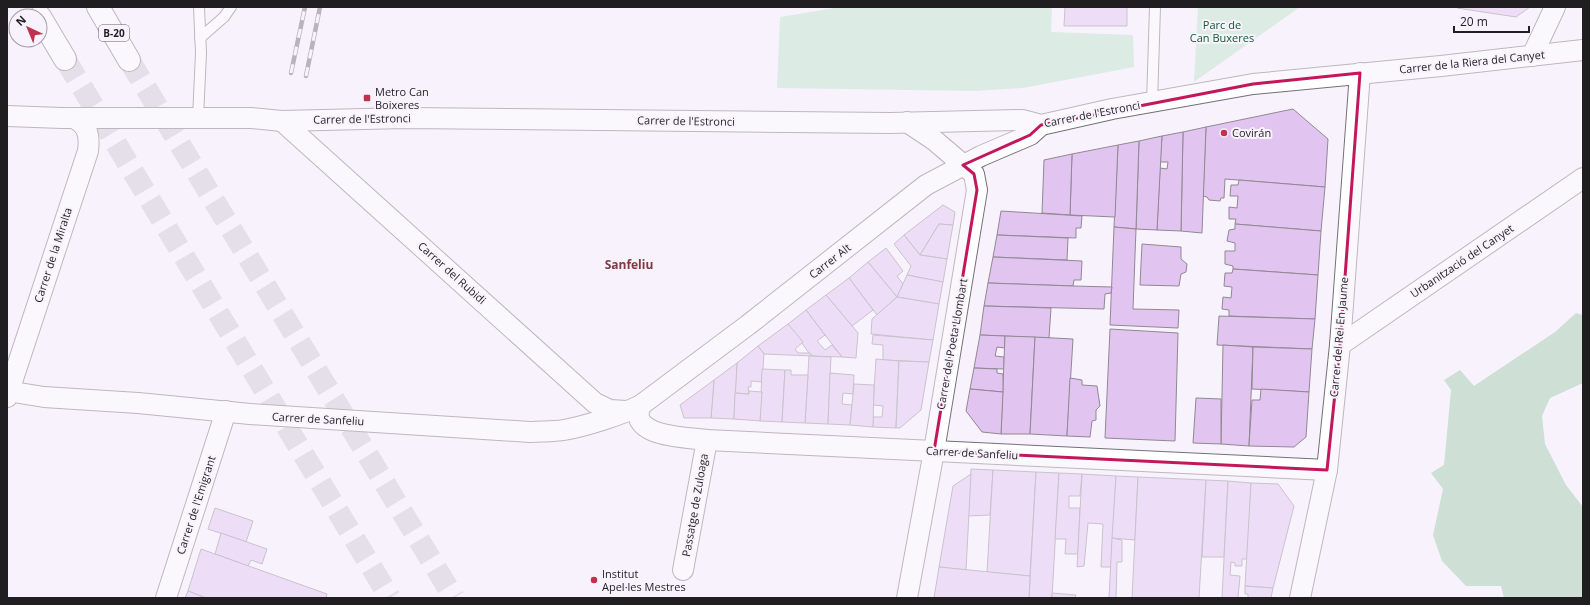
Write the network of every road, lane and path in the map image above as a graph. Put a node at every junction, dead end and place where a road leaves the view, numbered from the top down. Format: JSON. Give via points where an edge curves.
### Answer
{"nodes":[{"id":1,"x":98,"y":7,"type":"edge"},
{"id":2,"x":199,"y":7,"type":"edge"},
{"id":3,"x":231,"y":7,"type":"edge"},
{"id":4,"x":1155,"y":7,"type":"edge"},
{"id":5,"x":1555,"y":7,"type":"edge"},
{"id":6,"x":48,"y":30,"type":"edge"},
{"id":7,"x":200,"y":38,"type":"junction"},
{"id":8,"x":1583,"y":50,"type":"edge"},
{"id":9,"x":1532,"y":56,"type":"junction"},
{"id":10,"x":65,"y":59,"type":"tunnel mouth"},
{"id":11,"x":130,"y":60,"type":"tunnel mouth"},
{"id":12,"x":1360,"y":73,"type":"junction"},
{"id":13,"x":1152,"y":103,"type":"junction"},
{"id":14,"x":7,"y":116,"type":"edge"},
{"id":15,"x":74,"y":118,"type":"junction"},
{"id":16,"x":198,"y":118,"type":"junction"},
{"id":17,"x":282,"y":121,"type":"junction"},
{"id":18,"x":907,"y":122,"type":"junction"},
{"id":19,"x":1041,"y":125,"type":"junction"},
{"id":20,"x":963,"y":165,"type":"junction"},
{"id":21,"x":1583,"y":178,"type":"edge"},
{"id":22,"x":1340,"y":344,"type":"junction"},
{"id":23,"x":7,"y":393,"type":"edge"},
{"id":24,"x":634,"y":408,"type":"junction"},
{"id":25,"x":226,"y":411,"type":"junction"},
{"id":26,"x":707,"y":440,"type":"junction"},
{"id":27,"x":934,"y":451,"type":"junction"},
{"id":28,"x":1327,"y":470,"type":"junction"},
{"id":29,"x":683,"y":570,"type":"dead end"},
{"id":30,"x":166,"y":598,"type":"edge"},
{"id":31,"x":907,"y":598,"type":"edge"},
{"id":32,"x":1300,"y":598,"type":"edge"}],
"edges":[{"from":1,"to":11,"type":"highway","number":"B-20"},
{"from":2,"to":7,"type":"lane"},
{"from":3,"to":7,"type":"lane","via":[[224,17]]},
{"from":4,"to":13,"type":"lane"},
{"from":5,"to":9,"type":"street"},
{"from":6,"to":10,"type":"highway"},
{"from":7,"to":16,"type":"lane"},
{"from":8,"to":9,"type":"street","name":"Carrer de la Riera del Canyet"},
{"from":9,"to":12,"type":"street","name":"Carrer de la Riera del Canyet"},
{"from":12,"to":13,"type":"street","name":"Carrer de l'Estronci","via":[[1253,84]]},
{"from":12,"to":22,"type":"street","name":"Carrer del Rei En Jaume"},
{"from":13,"to":19,"type":"street","name":"Carrer de l'Estronci"},
{"from":14,"to":15,"type":"street","name":"Carrer de l'Estronci"},
{"from":15,"to":16,"type":"street","name":"Carrer de l'Estronci"},
{"from":15,"to":23,"type":"street","name":"Carrer de la Miralta","via":[[87,129],[88,151]]},
{"from":16,"to":17,"type":"street","name":"Carrer de l'Estronci"},
{"from":17,"to":18,"type":"street","name":"Carrer de l'Estronci","via":[[413,118]]},
{"from":17,"to":24,"type":"street","name":"Carrer del Rubidi","via":[[595,403],[610,410]]},
{"from":18,"to":19,"type":"street","name":"Carrer de l'Estronci","via":[[1022,120]]},
{"from":18,"to":20,"type":"street","name":"Carrer del Poeta Llombart","via":[[934,140]]},
{"from":19,"to":20,"type":"street","name":"Carrer Alt","via":[[1030,135]]},
{"from":20,"to":24,"type":"street","name":"Carrer Alt","via":[[926,185],[748,325]]},
{"from":20,"to":27,"type":"street","name":"Carrer del Poeta Llombart","via":[[974,174],[977,190]]},
{"from":21,"to":22,"type":"street","name":"Urbanització del Canyet"},
{"from":22,"to":28,"type":"street","name":"Carrer del Rei En Jaume"},
{"from":23,"to":25,"type":"street","name":"Carrer de Sanfeliu"},
{"from":24,"to":25,"type":"street","name":"Carrer de Sanfeliu","via":[[562,430],[530,432]]},
{"from":24,"to":26,"type":"street","name":"Carrer de Sanfeliu","via":[[638,412],[640,424],[647,429],[674,436]]},
{"from":25,"to":30,"type":"street","name":"Carrer de l'Emigrant"},
{"from":26,"to":27,"type":"street","name":"Carrer de Sanfeliu"},
{"from":26,"to":29,"type":"street","name":"Passatge de Zuloaga"},
{"from":27,"to":28,"type":"street","name":"Carrer de Sanfeliu"},
{"from":27,"to":31,"type":"street","name":"Carrer del Poeta Llombart"},
{"from":28,"to":32,"type":"street","name":"Carrer del Rei En Jaume"}]}
